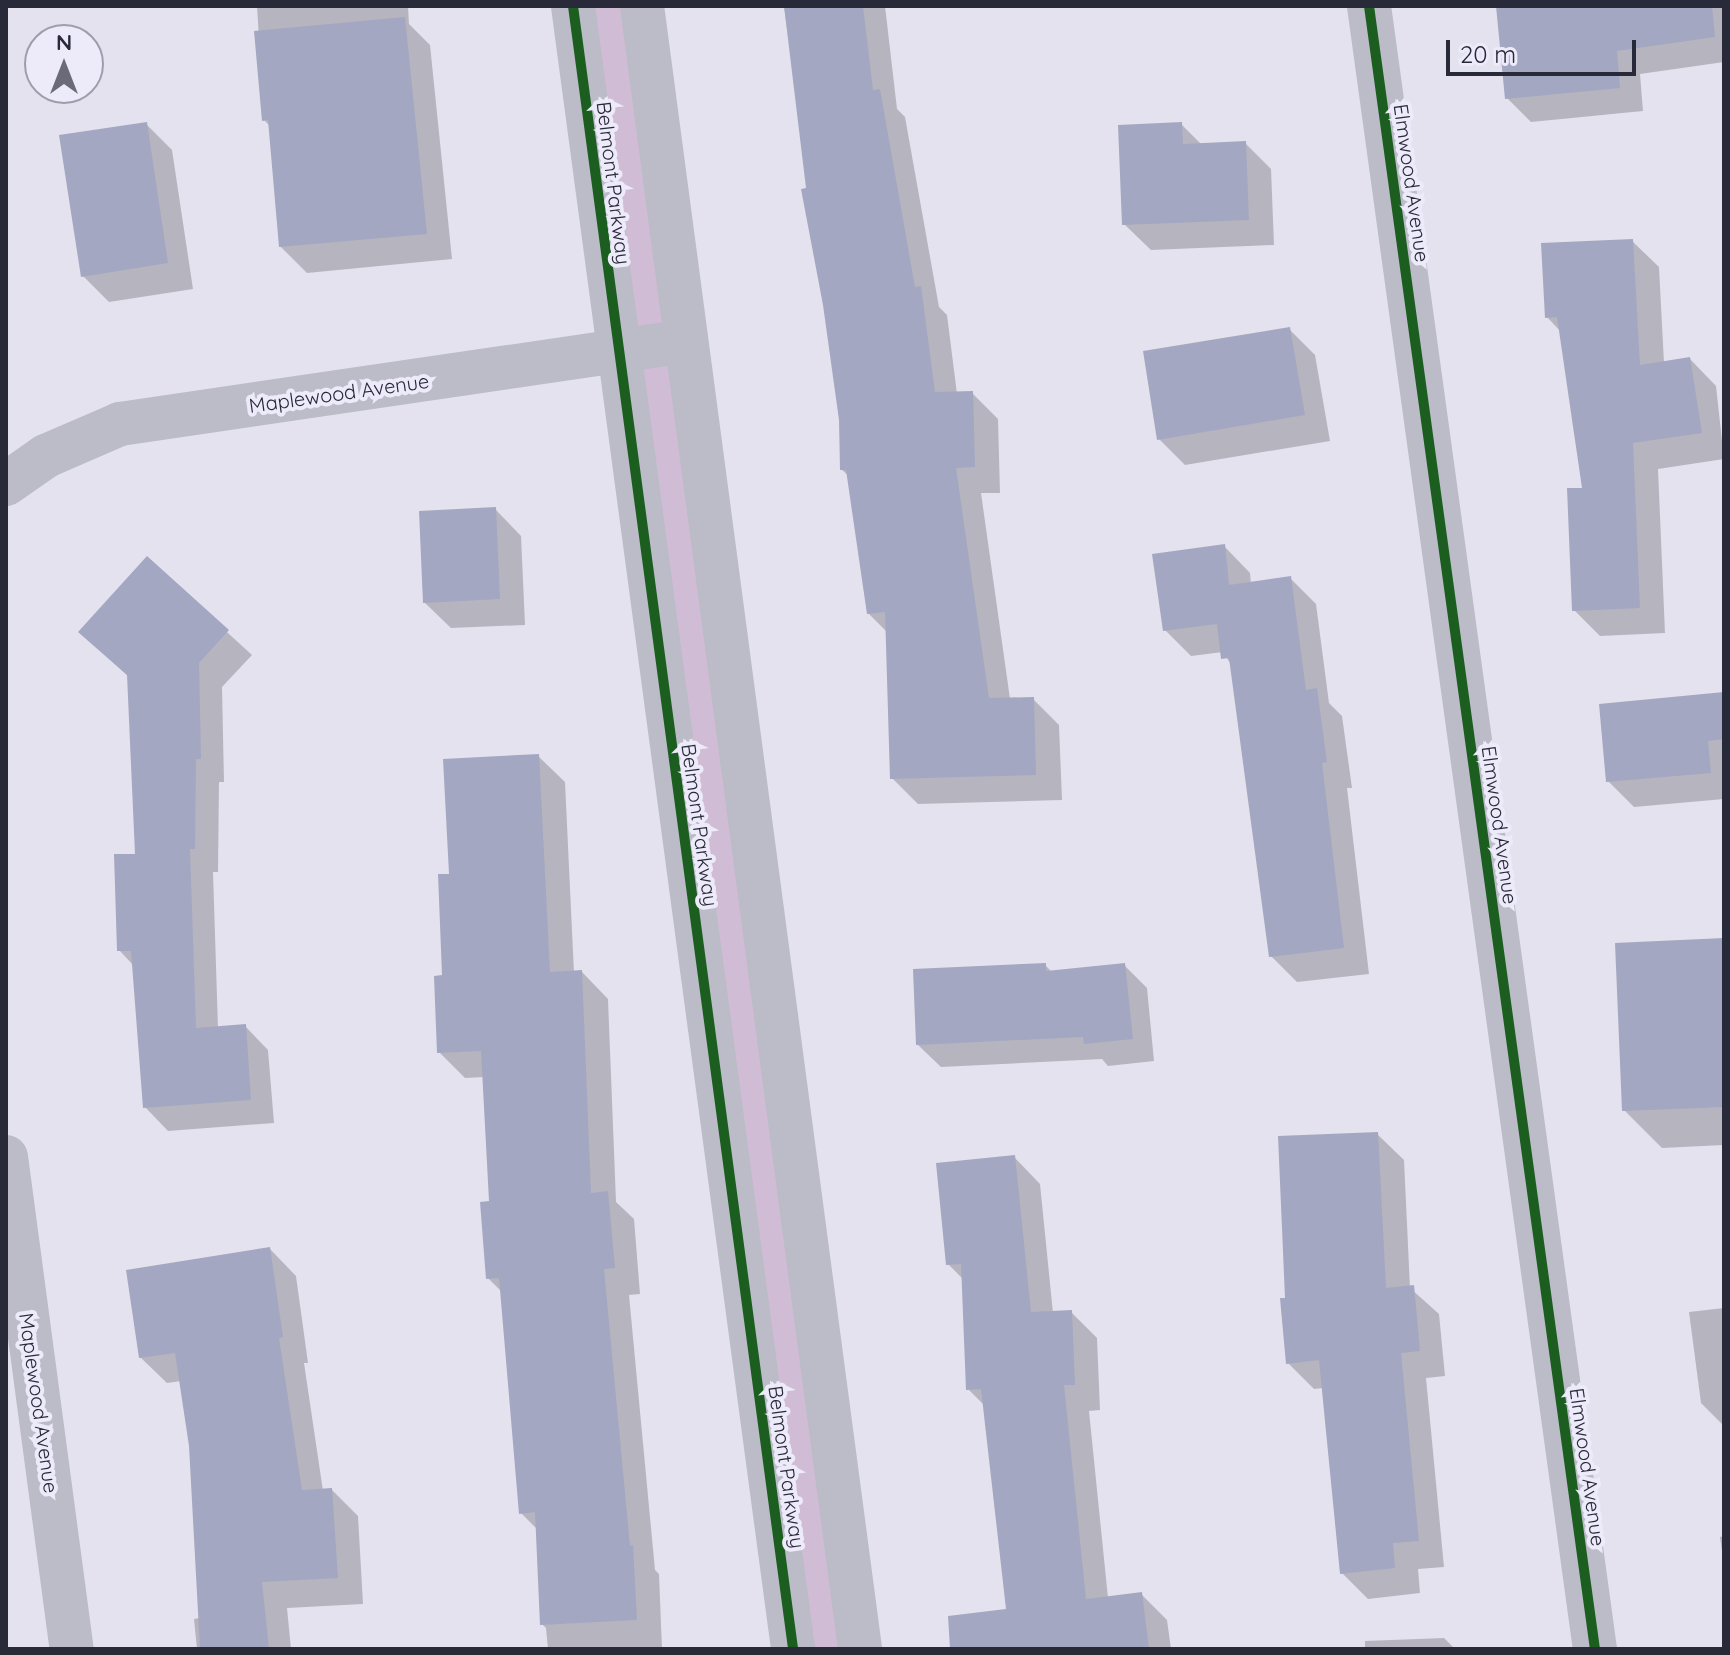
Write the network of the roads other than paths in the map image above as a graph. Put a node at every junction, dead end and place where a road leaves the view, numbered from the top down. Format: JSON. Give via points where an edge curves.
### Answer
{"nodes":[{"id":1,"x":573,"y":6,"type":"edge"},
{"id":2,"x":642,"y":6,"type":"edge"},
{"id":3,"x":1369,"y":6,"type":"edge"},
{"id":4,"x":686,"y":341,"type":"junction"},
{"id":5,"x":617,"y":353,"type":"junction"},
{"id":6,"x":6,"y":484,"type":"edge"},
{"id":7,"x":6,"y":1157,"type":"edge"},
{"id":8,"x":807,"y":1268,"type":"junction"},
{"id":9,"x":744,"y":1279,"type":"junction"},
{"id":10,"x":72,"y":1649,"type":"edge"},
{"id":11,"x":793,"y":1649,"type":"edge"},
{"id":12,"x":860,"y":1649,"type":"edge"},
{"id":13,"x":1595,"y":1649,"type":"edge"}],
"edges":[{"from":1,"to":5,"type":"street","name":"Belmont Parkway"},
{"from":2,"to":4,"type":"street"},
{"from":3,"to":13,"type":"street","name":"Elmwood Avenue"},
{"from":4,"to":5,"type":"street","name":"Maplewood Avenue"},
{"from":4,"to":8,"type":"street"},
{"from":5,"to":6,"type":"street","name":"Maplewood Avenue","via":[[120,424],[46,456]]},
{"from":5,"to":9,"type":"street","name":"Belmont Parkway"},
{"from":7,"to":10,"type":"street","name":"Maplewood Avenue"},
{"from":8,"to":9,"type":"street"},
{"from":8,"to":12,"type":"street"},
{"from":9,"to":11,"type":"street","name":"Belmont Parkway"}]}
